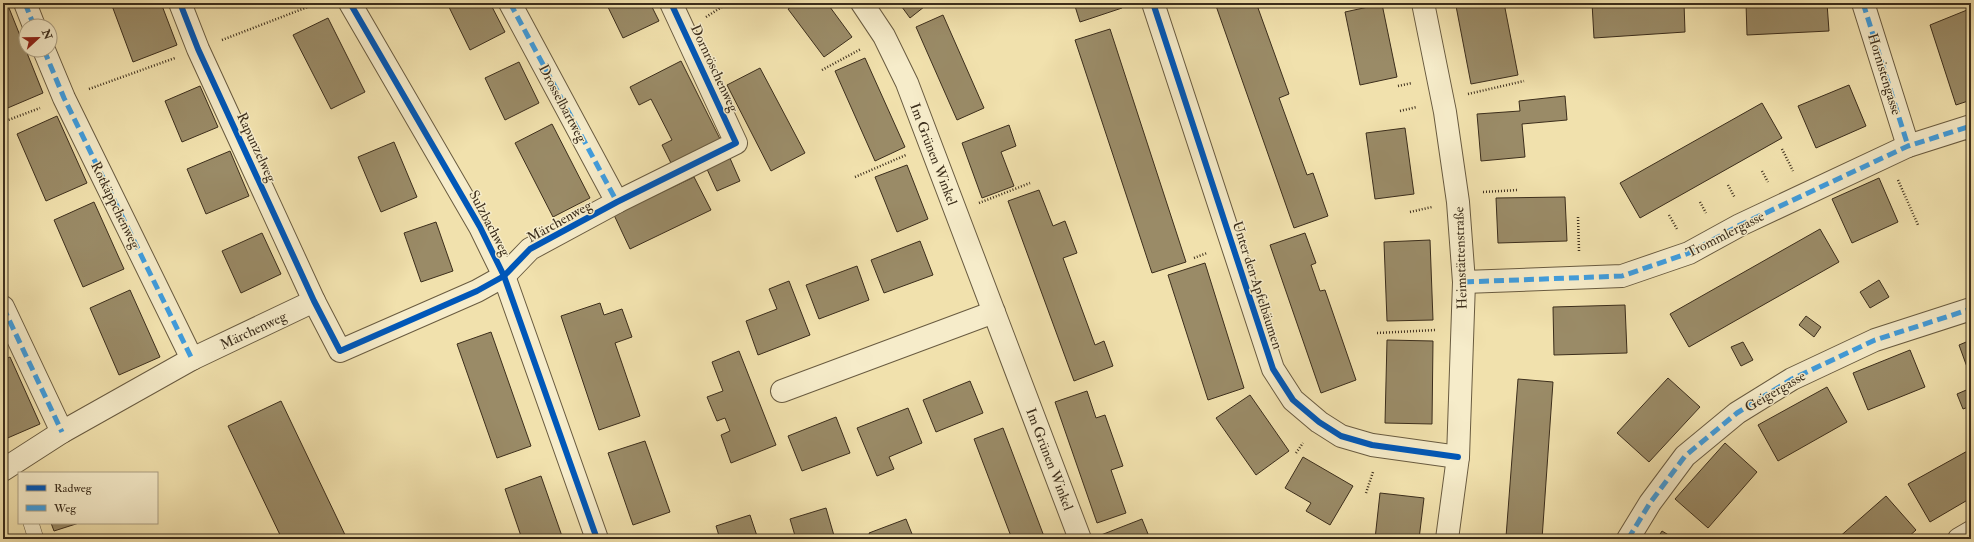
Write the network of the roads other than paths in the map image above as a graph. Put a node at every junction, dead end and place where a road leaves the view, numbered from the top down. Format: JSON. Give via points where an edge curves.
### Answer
{"nodes":[{"id":1,"x":25,"y":3,"type":"edge"},
{"id":2,"x":180,"y":3,"type":"edge"},
{"id":3,"x":350,"y":3,"type":"edge"},
{"id":4,"x":510,"y":3,"type":"edge"},
{"id":5,"x":671,"y":3,"type":"edge"},
{"id":6,"x":862,"y":3,"type":"edge"},
{"id":7,"x":1153,"y":3,"type":"edge"},
{"id":8,"x":1423,"y":3,"type":"edge"},
{"id":9,"x":1863,"y":3,"type":"edge"},
{"id":10,"x":31,"y":18,"type":"edge"},
{"id":11,"x":47,"y":58,"type":"edge"},
{"id":12,"x":1971,"y":126,"type":"edge"},
{"id":13,"x":736,"y":143,"type":"joint"},
{"id":14,"x":1908,"y":146,"type":"junction"},
{"id":15,"x":617,"y":202,"type":"junction"},
{"id":16,"x":504,"y":276,"type":"junction"},
{"id":17,"x":1464,"y":282,"type":"junction"},
{"id":18,"x":314,"y":301,"type":"junction"},
{"id":19,"x":3,"y":307,"type":"edge"},
{"id":20,"x":1971,"y":309,"type":"edge"},
{"id":21,"x":994,"y":312,"type":"junction"},
{"id":22,"x":192,"y":359,"type":"junction"},
{"id":23,"x":782,"y":391,"type":"dead end"},
{"id":24,"x":62,"y":432,"type":"junction"},
{"id":25,"x":1458,"y":457,"type":"junction"},
{"id":26,"x":21,"y":466,"type":"edge"},
{"id":27,"x":3,"y":470,"type":"edge"},
{"id":28,"x":31,"y":524,"type":"edge"},
{"id":29,"x":1971,"y":532,"type":"edge"},
{"id":30,"x":36,"y":539,"type":"edge"},
{"id":31,"x":597,"y":539,"type":"edge"},
{"id":32,"x":1080,"y":539,"type":"edge"},
{"id":33,"x":1447,"y":539,"type":"edge"},
{"id":34,"x":1628,"y":539,"type":"edge"},
{"id":35,"x":1959,"y":539,"type":"edge"}],
"edges":[{"from":1,"to":10,"type":"street"},
{"from":2,"to":18,"type":"street","name":"Rapunzelweg","via":[[198,49]]},
{"from":3,"to":16,"type":"street","name":"Sulzbachweg","via":[[480,227]]},
{"from":4,"to":15,"type":"street","name":"Drosselbartweg"},
{"from":5,"to":13,"type":"street","name":"Dornröschenweg"},
{"from":6,"to":21,"type":"street","name":"Im Grünen Winkel","via":[[884,36],[907,83]]},
{"from":7,"to":25,"type":"street","name":"Unter den Apfelbäumen","via":[[1273,369],[1293,400],[1318,422],[1341,436],[1372,445]]},
{"from":8,"to":17,"type":"street","name":"Heimstättenstraße","via":[[1443,101],[1457,193]]},
{"from":9,"to":14,"type":"street","name":"Hornistengasse"},
{"from":11,"to":22,"type":"street","name":"Rotkäppchenweg","via":[[64,98]]},
{"from":12,"to":14,"type":"street","name":"Trommlergasse"},
{"from":13,"to":15,"type":"street","name":"Märchenweg"},
{"from":14,"to":17,"type":"street","name":"Trommlergasse","via":[[1740,225],[1689,253],[1622,276]]},
{"from":15,"to":16,"type":"street","name":"Märchenweg","via":[[530,249]]},
{"from":16,"to":18,"type":"street","name":"Märchenweg","via":[[340,351]]},
{"from":16,"to":31,"type":"street","name":"Sulzbachweg"},
{"from":17,"to":25,"type":"street","name":"Heimstättenstraße"},
{"from":18,"to":22,"type":"street","name":"Märchenweg"},
{"from":19,"to":24,"type":"street"},
{"from":20,"to":34,"type":"street","name":"Geigergasse","via":[[1875,340],[1792,379],[1737,414],[1685,456],[1650,503]]},
{"from":21,"to":23,"type":"street"},
{"from":21,"to":32,"type":"street","name":"Im Grünen Winkel"},
{"from":22,"to":24,"type":"street","name":"Märchenweg"},
{"from":24,"to":26,"type":"street","name":"Märchenweg"},
{"from":25,"to":33,"type":"street","name":"Heimstättenstraße"},
{"from":26,"to":27,"type":"street","name":"Märchenweg"},
{"from":28,"to":30,"type":"lane"},
{"from":29,"to":35,"type":"street"}]}
